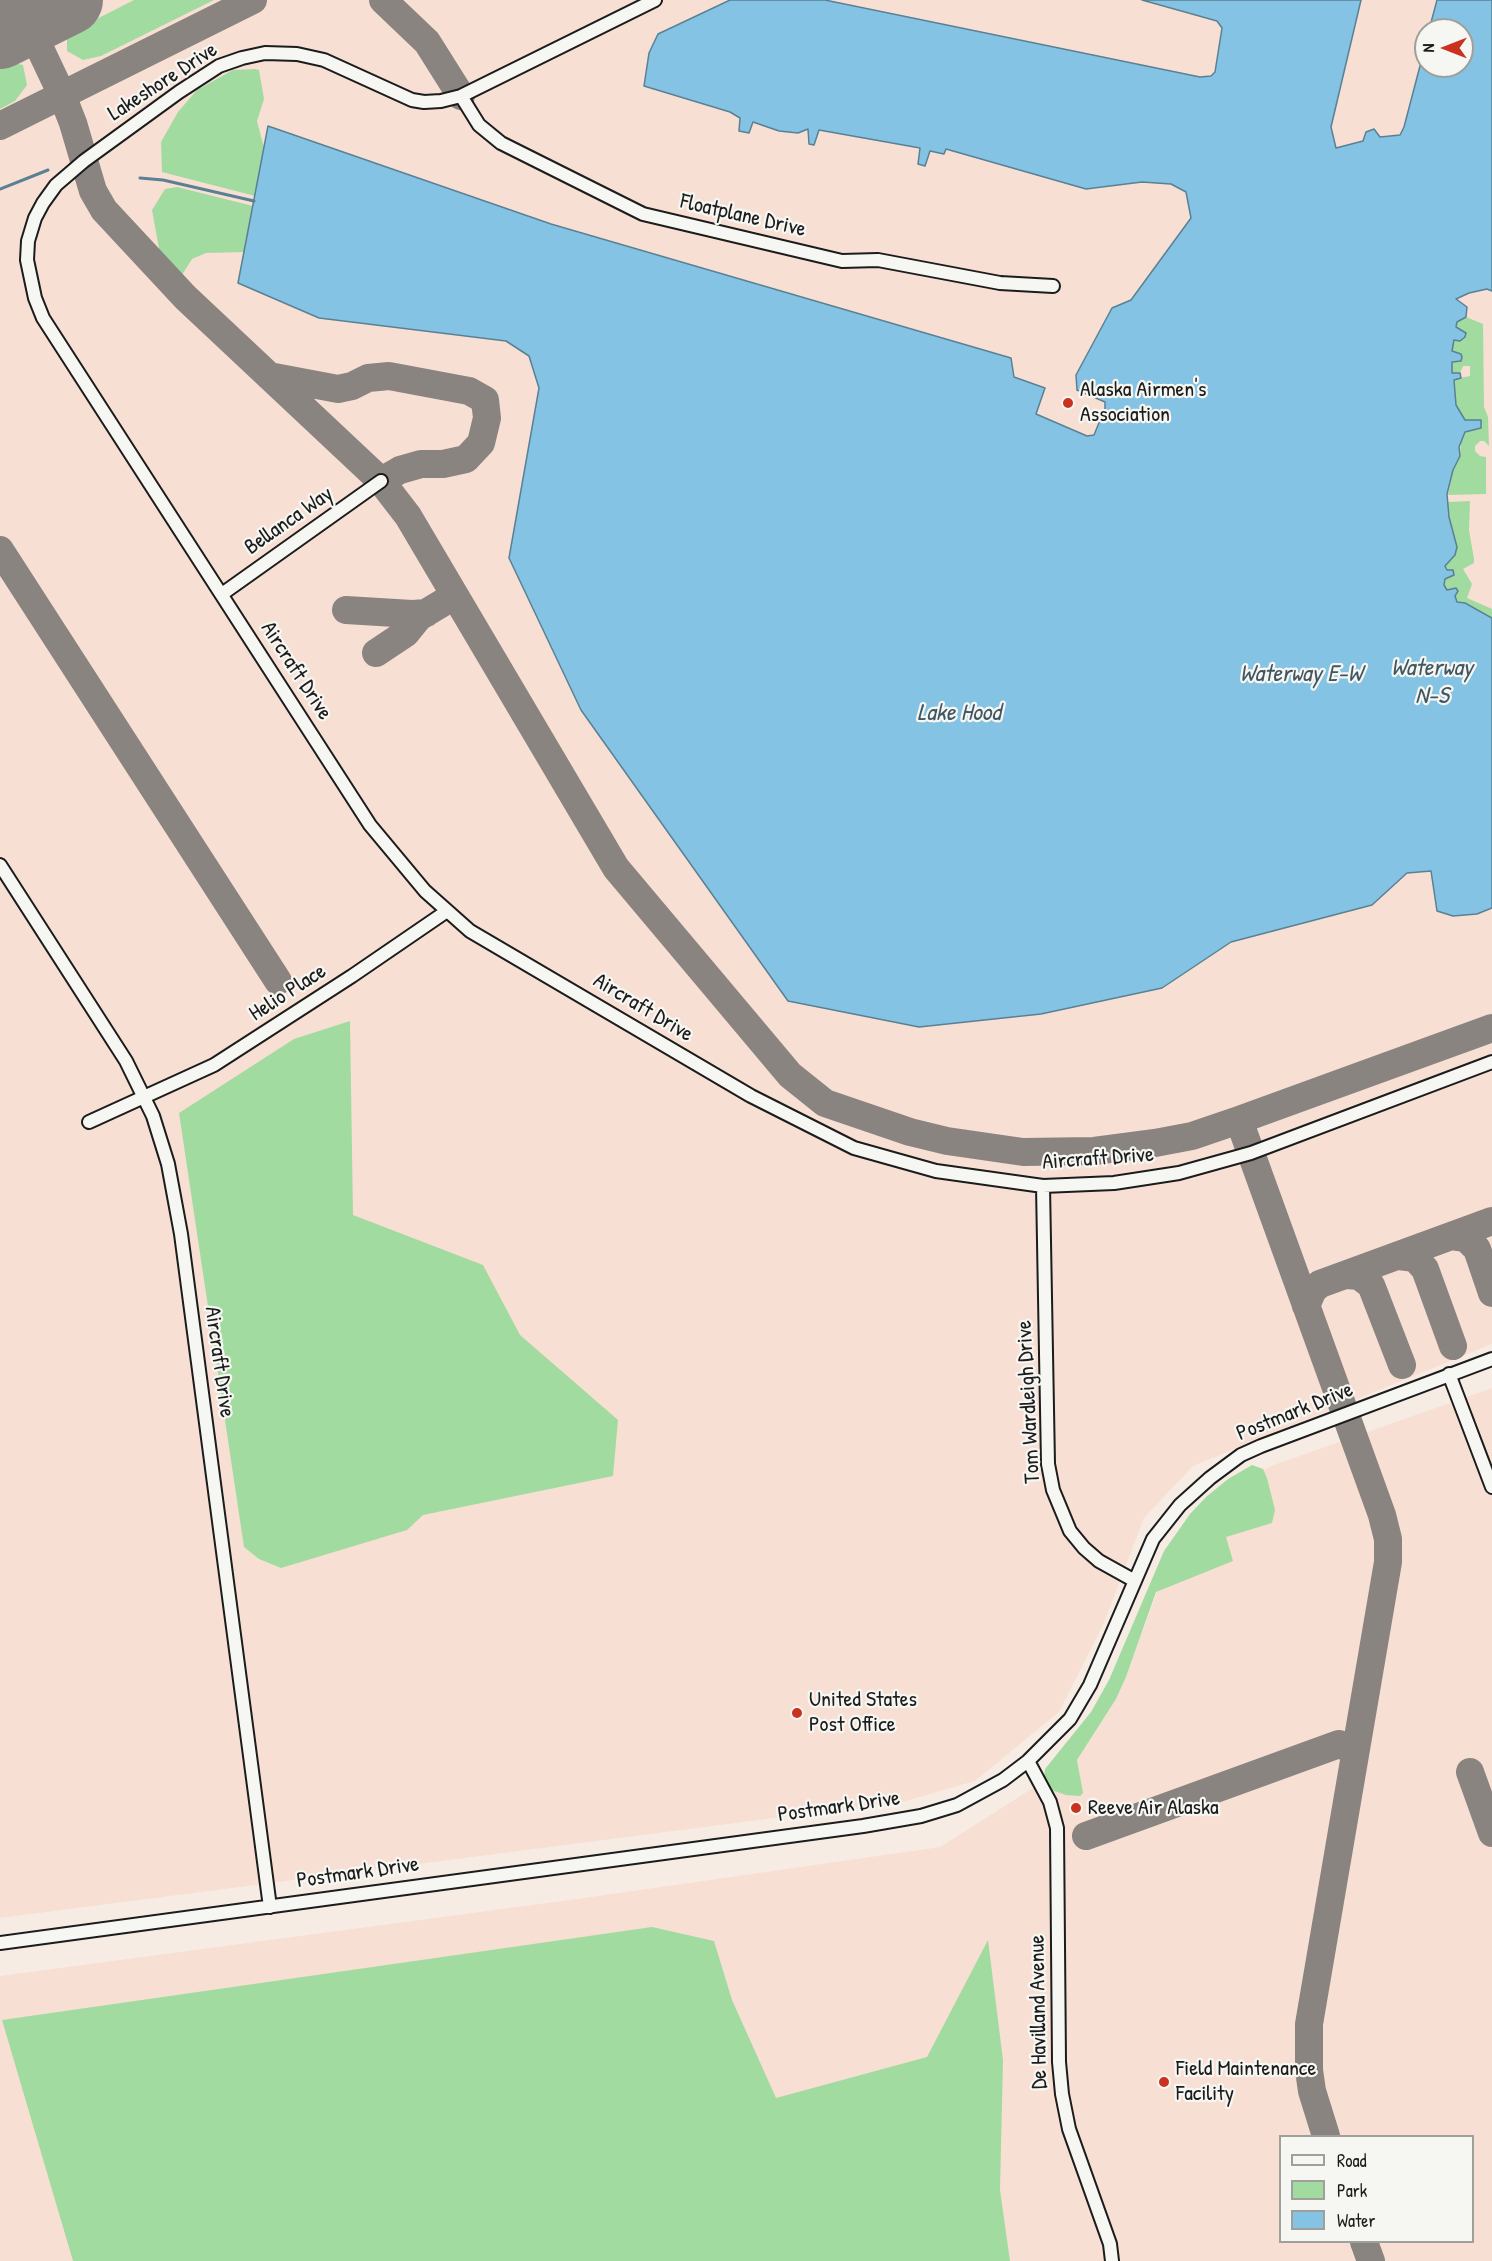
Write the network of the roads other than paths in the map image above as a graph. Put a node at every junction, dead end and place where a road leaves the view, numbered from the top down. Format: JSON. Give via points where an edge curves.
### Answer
{"nodes":[{"id":1,"x":655,"y":0,"type":"edge"},
{"id":2,"x":461,"y":96,"type":"junction"},
{"id":3,"x":1053,"y":286,"type":"dead end"},
{"id":4,"x":54,"y":336,"type":"joint"},
{"id":5,"x":381,"y":481,"type":"dead end"},
{"id":6,"x":222,"y":594,"type":"junction"},
{"id":7,"x":0,"y":865,"type":"edge"},
{"id":8,"x":447,"y":912,"type":"junction"},
{"id":9,"x":1492,"y":1062,"type":"edge"},
{"id":10,"x":145,"y":1096,"type":"junction"},
{"id":11,"x":89,"y":1122,"type":"dead end"},
{"id":12,"x":1043,"y":1186,"type":"junction"},
{"id":13,"x":1492,"y":1359,"type":"edge"},
{"id":14,"x":1449,"y":1374,"type":"junction"},
{"id":15,"x":1492,"y":1487,"type":"edge"},
{"id":16,"x":1135,"y":1581,"type":"junction"},
{"id":17,"x":1028,"y":1761,"type":"junction"},
{"id":18,"x":270,"y":1907,"type":"junction"},
{"id":19,"x":0,"y":1943,"type":"edge"},
{"id":20,"x":1113,"y":2261,"type":"edge"}],
"edges":[{"from":1,"to":2,"type":"street","name":"Lakeshore Drive"},
{"from":2,"to":3,"type":"street","name":"Floatplane Drive","via":[[480,125],[501,143],[643,214],[842,261],[878,260],[1000,283]]},
{"from":2,"to":4,"type":"street","name":"Lakeshore Drive","via":[[441,101],[411,100],[324,60],[297,54],[266,53],[219,66],[84,161],[56,185],[43,203],[28,241],[27,260],[35,298]]},
{"from":4,"to":6,"type":"street","name":"Aircraft Drive"},
{"from":5,"to":6,"type":"street","name":"Bellanca Way"},
{"from":6,"to":8,"type":"street","name":"Aircraft Drive","via":[[370,825]]},
{"from":7,"to":10,"type":"street","name":"Aircraft Drive","via":[[92,1005]]},
{"from":8,"to":10,"type":"street","name":"Helio Place","via":[[214,1065]]},
{"from":8,"to":12,"type":"street","name":"Aircraft Drive","via":[[470,931],[751,1096],[854,1148],[936,1172]]},
{"from":9,"to":12,"type":"street","name":"Aircraft Drive","via":[[1251,1153],[1179,1173]]},
{"from":10,"to":11,"type":"street","name":"Helio Place"},
{"from":10,"to":18,"type":"street","name":"Aircraft Drive","via":[[168,1164],[181,1234]]},
{"from":12,"to":16,"type":"street","name":"Tom Wardleigh Drive","via":[[1048,1464],[1053,1490],[1070,1531],[1084,1548]]},
{"from":13,"to":14,"type":"street","name":"Postmark Drive"},
{"from":14,"to":15,"type":"street"},
{"from":14,"to":16,"type":"street","name":"Postmark Drive","via":[[1241,1455],[1180,1504],[1153,1539]]},
{"from":16,"to":17,"type":"street","name":"Postmark Drive","via":[[1090,1685],[1070,1719]]},
{"from":17,"to":18,"type":"street","name":"Postmark Drive","via":[[957,1805],[904,1820]]},
{"from":17,"to":20,"type":"street","name":"De Havilland Avenue","via":[[1050,1802],[1057,1828],[1062,2094],[1069,2129]]},
{"from":18,"to":19,"type":"street","name":"Postmark Drive"}]}
